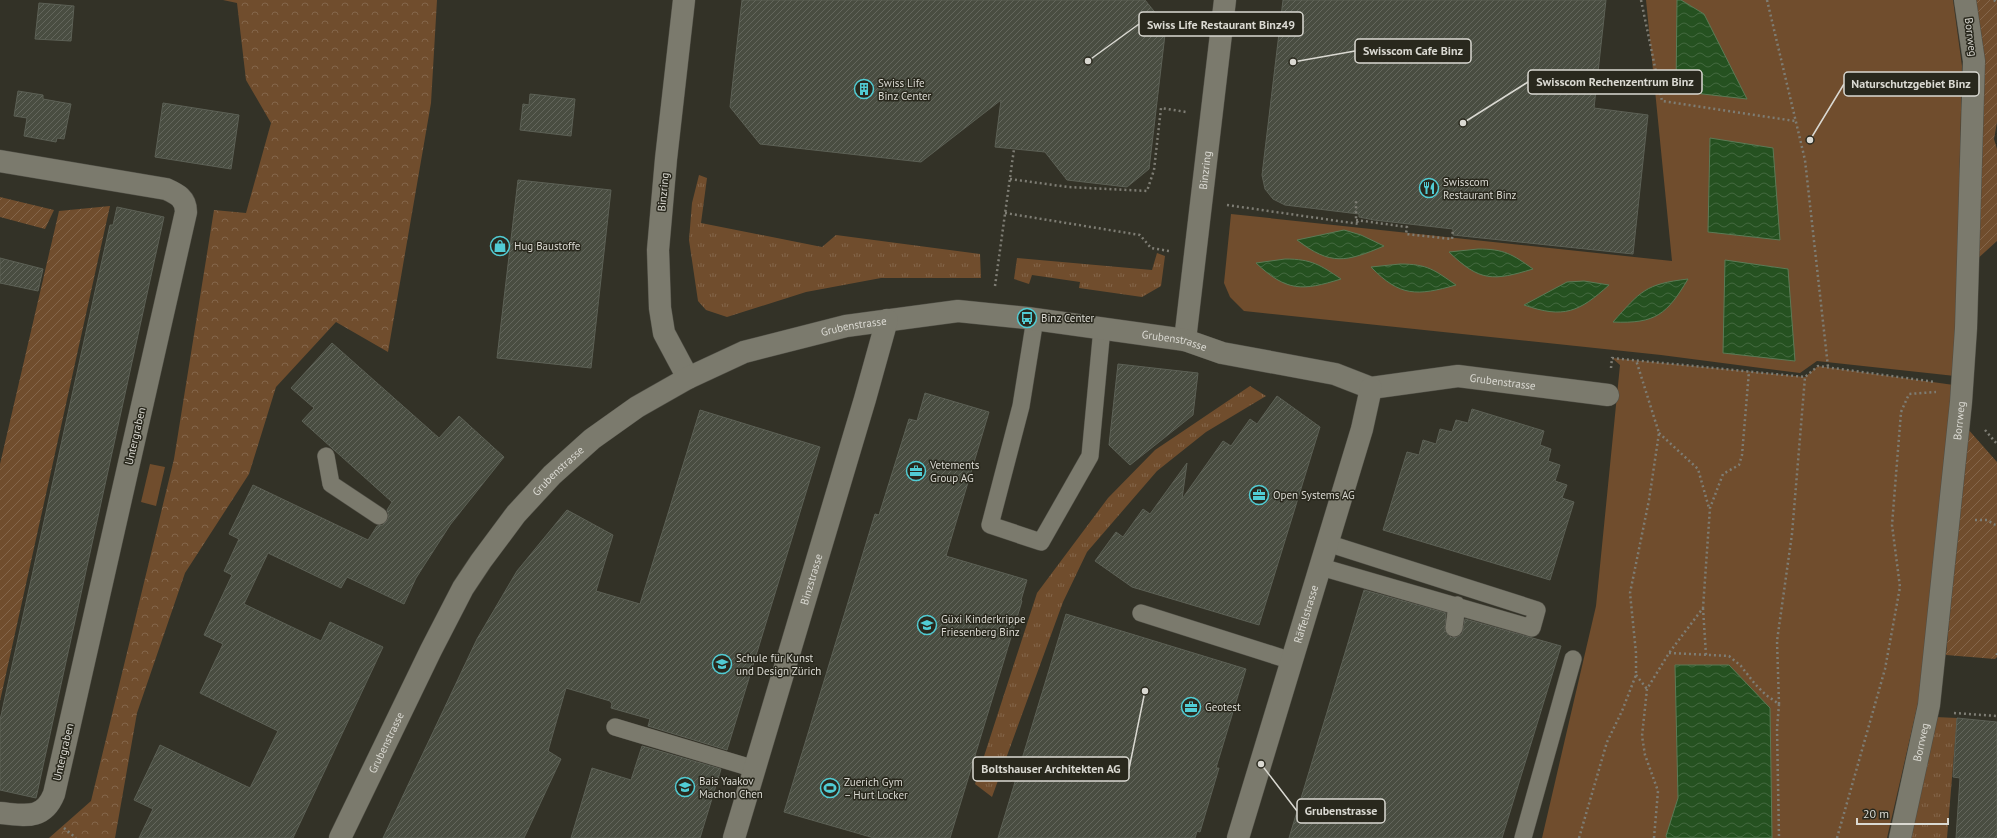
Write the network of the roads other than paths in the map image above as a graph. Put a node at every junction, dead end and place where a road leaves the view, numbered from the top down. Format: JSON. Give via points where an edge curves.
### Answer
{"nodes":[{"id":1,"x":684,"y":0,"type":"edge"},
{"id":2,"x":1225,"y":0,"type":"edge"},
{"id":3,"x":1965,"y":0,"type":"edge"},
{"id":4,"x":0,"y":161,"type":"edge"},
{"id":5,"x":1035,"y":319,"type":"junction"},
{"id":6,"x":887,"y":320,"type":"junction"},
{"id":7,"x":1102,"y":328,"type":"junction"},
{"id":8,"x":1185,"y":340,"type":"junction"},
{"id":9,"x":688,"y":378,"type":"junction"},
{"id":10,"x":1371,"y":388,"type":"junction"},
{"id":11,"x":1608,"y":395,"type":"dead end"},
{"id":12,"x":326,"y":456,"type":"dead end"},
{"id":13,"x":379,"y":516,"type":"dead end"},
{"id":14,"x":1327,"y":544,"type":"junction"},
{"id":15,"x":1321,"y":567,"type":"junction"},
{"id":16,"x":1457,"y":606,"type":"junction"},
{"id":17,"x":1141,"y":613,"type":"dead end"},
{"id":18,"x":1454,"y":628,"type":"dead end"},
{"id":19,"x":1573,"y":658,"type":"dead end"},
{"id":20,"x":1292,"y":661,"type":"junction"},
{"id":21,"x":615,"y":726,"type":"dead end"},
{"id":22,"x":755,"y":769,"type":"junction"},
{"id":23,"x":0,"y":813,"type":"edge"},
{"id":24,"x":340,"y":838,"type":"edge"},
{"id":25,"x":734,"y":838,"type":"edge"},
{"id":26,"x":1238,"y":838,"type":"edge"},
{"id":27,"x":1523,"y":838,"type":"edge"},
{"id":28,"x":1900,"y":838,"type":"edge"}],
"edges":[{"from":1,"to":9,"type":"street","name":"Binzring","via":[[658,250],[660,308],[664,333]]},
{"from":2,"to":8,"type":"street","name":"Binzring"},
{"from":3,"to":28,"type":"street","name":"Borrweg","via":[[1974,61],[1966,328],[1954,384],[1961,402],[1929,705]]},
{"from":4,"to":23,"type":"street","name":"Untergraben","via":[[166,189],[179,195],[186,212],[54,794],[50,802],[37,814]]},
{"from":5,"to":6,"type":"street","name":"Grubenstrasse","via":[[958,311]]},
{"from":5,"to":7,"type":"street","name":"Grubenstrasse"},
{"from":5,"to":7,"type":"lane","via":[[1021,406],[990,525],[1041,542],[1090,456]]},
{"from":6,"to":9,"type":"street","name":"Grubenstrasse","via":[[846,326],[744,352]]},
{"from":6,"to":22,"type":"street","name":"Binzstrasse"},
{"from":7,"to":8,"type":"street","name":"Grubenstrasse"},
{"from":8,"to":10,"type":"street","name":"Grubenstrasse","via":[[1222,353],[1335,374]]},
{"from":9,"to":24,"type":"street","name":"Grubenstrasse","via":[[637,407],[592,439],[552,474],[501,533],[480,561],[460,595]]},
{"from":10,"to":11,"type":"street","name":"Grubenstrasse","via":[[1458,376]]},
{"from":10,"to":14,"type":"street","name":"Räffelstrasse","via":[[1362,429]]},
{"from":12,"to":13,"type":"lane","via":[[331,484]]},
{"from":14,"to":15,"type":"street","name":"Räffelstrasse"},
{"from":14,"to":16,"type":"lane","via":[[1537,610],[1531,632]]},
{"from":15,"to":16,"type":"lane"},
{"from":15,"to":20,"type":"street","name":"Räffelstrasse"},
{"from":16,"to":18,"type":"lane"},
{"from":17,"to":20,"type":"lane"},
{"from":19,"to":27,"type":"lane"},
{"from":20,"to":26,"type":"street","name":"Räffelstrasse"},
{"from":21,"to":22,"type":"lane"},
{"from":22,"to":25,"type":"street","name":"Binzstrasse"}]}
